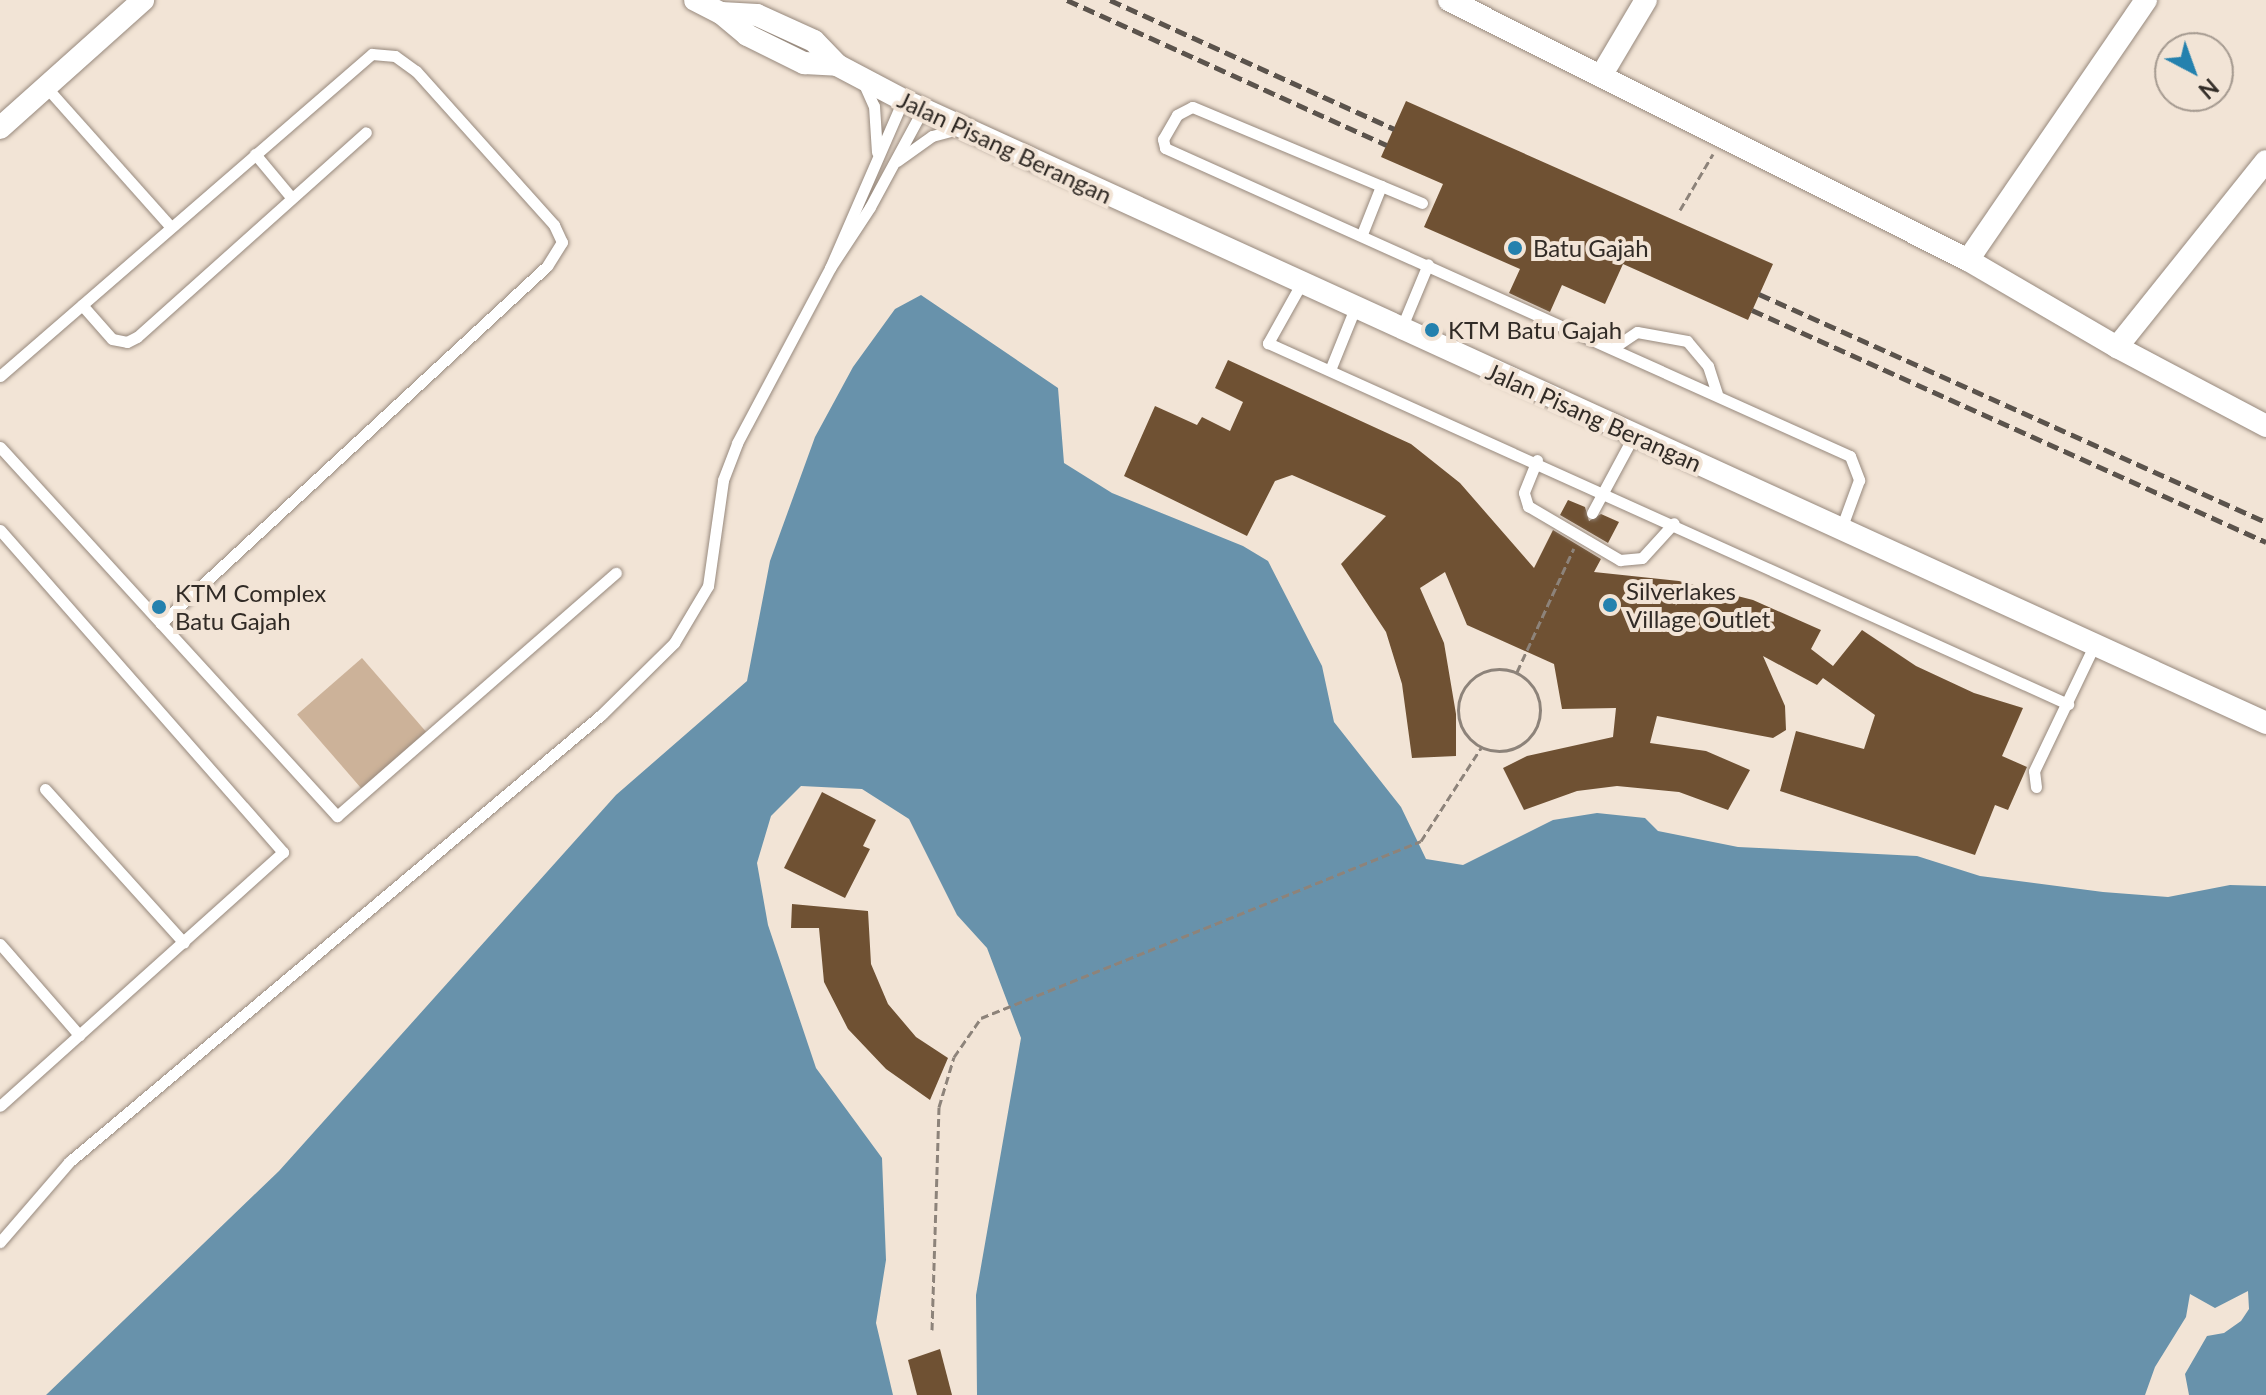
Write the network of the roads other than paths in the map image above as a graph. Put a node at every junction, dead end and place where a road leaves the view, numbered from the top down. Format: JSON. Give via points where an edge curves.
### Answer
{"nodes":[{"id":1,"x":143,"y":0,"type":"edge"},
{"id":2,"x":695,"y":0,"type":"edge"},
{"id":3,"x":1451,"y":0,"type":"edge"},
{"id":4,"x":1646,"y":0,"type":"edge"},
{"id":5,"x":2146,"y":0,"type":"edge"},
{"id":6,"x":752,"y":25,"type":"junction"},
{"id":7,"x":814,"y":41,"type":"junction"},
{"id":8,"x":804,"y":63,"type":"junction"},
{"id":9,"x":837,"y":65,"type":"junction"},
{"id":10,"x":1601,"y":76,"type":"junction"},
{"id":11,"x":863,"y":81,"type":"junction"},
{"id":12,"x":47,"y":88,"type":"junction"},
{"id":13,"x":913,"y":105,"type":"junction"},
{"id":14,"x":0,"y":128,"type":"edge"},
{"id":15,"x":968,"y":130,"type":"junction"},
{"id":16,"x":366,"y":132,"type":"dead end"},
{"id":17,"x":877,"y":153,"type":"junction"},
{"id":18,"x":255,"y":154,"type":"junction"},
{"id":19,"x":2266,"y":161,"type":"edge"},
{"id":20,"x":894,"y":164,"type":"junction"},
{"id":21,"x":868,"y":172,"type":"junction"},
{"id":22,"x":886,"y":179,"type":"junction"},
{"id":23,"x":1381,"y":186,"type":"junction"},
{"id":24,"x":291,"y":197,"type":"junction"},
{"id":25,"x":1422,"y":203,"type":"dead end"},
{"id":26,"x":171,"y":227,"type":"junction"},
{"id":27,"x":1362,"y":234,"type":"junction"},
{"id":28,"x":1968,"y":260,"type":"junction"},
{"id":29,"x":1428,"y":264,"type":"junction"},
{"id":30,"x":830,"y":268,"type":"junction"},
{"id":31,"x":1301,"y":284,"type":"junction"},
{"id":32,"x":82,"y":305,"type":"junction"},
{"id":33,"x":1355,"y":308,"type":"junction"},
{"id":34,"x":1401,"y":329,"type":"junction"},
{"id":35,"x":1616,"y":346,"type":"junction"},
{"id":36,"x":2117,"y":347,"type":"junction"},
{"id":37,"x":1330,"y":370,"type":"junction"},
{"id":38,"x":0,"y":376,"type":"edge"},
{"id":39,"x":1717,"y":394,"type":"junction"},
{"id":40,"x":2264,"y":423,"type":"edge"},
{"id":41,"x":1634,"y":435,"type":"junction"},
{"id":42,"x":0,"y":447,"type":"edge"},
{"id":43,"x":1537,"y":460,"type":"junction"},
{"id":44,"x":1604,"y":491,"type":"junction"},
{"id":45,"x":1592,"y":513,"type":"dead end"},
{"id":46,"x":1674,"y":523,"type":"junction"},
{"id":47,"x":1841,"y":529,"type":"junction"},
{"id":48,"x":0,"y":530,"type":"edge"},
{"id":49,"x":616,"y":573,"type":"dead end"},
{"id":50,"x":161,"y":623,"type":"junction"},
{"id":51,"x":2094,"y":646,"type":"junction"},
{"id":52,"x":2068,"y":704,"type":"junction"},
{"id":53,"x":2266,"y":723,"type":"edge"},
{"id":54,"x":2036,"y":787,"type":"dead end"},
{"id":55,"x":45,"y":789,"type":"dead end"},
{"id":56,"x":184,"y":943,"type":"junction"},
{"id":57,"x":0,"y":944,"type":"edge"},
{"id":58,"x":79,"y":1035,"type":"junction"},
{"id":59,"x":0,"y":1106,"type":"edge"},
{"id":60,"x":0,"y":1242,"type":"edge"}],
"edges":[{"from":1,"to":12,"type":"street"},
{"from":2,"to":6,"type":"street","name":"Jalan Pisang Berangan"},
{"from":3,"to":10,"type":"street"},
{"from":4,"to":10,"type":"street"},
{"from":5,"to":28,"type":"street"},
{"from":6,"to":7,"type":"street","name":"Jalan Pisang Berangan"},
{"from":6,"to":8,"type":"street","name":"Jalan Pisang Berangan"},
{"from":7,"to":8,"type":"street"},
{"from":7,"to":9,"type":"street","name":"Jalan Pisang Berangan"},
{"from":8,"to":9,"type":"street","name":"Jalan Pisang Berangan"},
{"from":9,"to":11,"type":"street","name":"Jalan Pisang Berangan"},
{"from":10,"to":28,"type":"street"},
{"from":11,"to":13,"type":"street","name":"Jalan Pisang Berangan"},
{"from":11,"to":17,"type":"lane","via":[[874,106]]},
{"from":12,"to":14,"type":"street"},
{"from":12,"to":26,"type":"lane"},
{"from":13,"to":15,"type":"street","name":"Jalan Pisang Berangan"},
{"from":13,"to":17,"type":"lane"},
{"from":13,"to":20,"type":"lane"},
{"from":15,"to":20,"type":"lane","via":[[932,136]]},
{"from":15,"to":31,"type":"street","name":"Jalan Pisang Berangan"},
{"from":16,"to":24,"type":"lane"},
{"from":17,"to":21,"type":"lane"},
{"from":18,"to":24,"type":"lane"},
{"from":18,"to":26,"type":"lane"},
{"from":18,"to":50,"type":"lane","via":[[358,61],[372,54],[395,56],[416,71],[554,225],[562,242],[547,266]]},
{"from":19,"to":36,"type":"street"},
{"from":20,"to":22,"type":"lane"},
{"from":21,"to":22,"type":"lane"},
{"from":21,"to":30,"type":"lane"},
{"from":22,"to":30,"type":"lane"},
{"from":23,"to":25,"type":"lane"},
{"from":23,"to":27,"type":"lane"},
{"from":23,"to":27,"type":"lane","via":[[1192,107],[1177,115],[1163,139],[1165,148]]},
{"from":24,"to":32,"type":"lane","via":[[127,342],[112,339]]},
{"from":26,"to":32,"type":"lane"},
{"from":27,"to":29,"type":"lane"},
{"from":28,"to":36,"type":"street"},
{"from":29,"to":34,"type":"lane"},
{"from":29,"to":35,"type":"lane"},
{"from":30,"to":60,"type":"lane","via":[[737,443],[723,480],[708,586],[685,629],[658,662],[69,1162]]},
{"from":31,"to":33,"type":"street","name":"Jalan Pisang Berangan"},
{"from":31,"to":37,"type":"lane","via":[[1268,343]]},
{"from":32,"to":38,"type":"lane"},
{"from":33,"to":34,"type":"street","name":"Jalan Pisang Berangan"},
{"from":33,"to":37,"type":"lane"},
{"from":34,"to":41,"type":"street","name":"Jalan Pisang Berangan"},
{"from":35,"to":39,"type":"lane"},
{"from":35,"to":39,"type":"lane","via":[[1637,332],[1687,341],[1708,366]]},
{"from":36,"to":40,"type":"street"},
{"from":37,"to":43,"type":"lane"},
{"from":39,"to":47,"type":"lane","via":[[1850,456],[1859,480]]},
{"from":41,"to":44,"type":"lane"},
{"from":41,"to":47,"type":"street","name":"Jalan Pisang Berangan"},
{"from":42,"to":50,"type":"lane"},
{"from":43,"to":44,"type":"lane"},
{"from":43,"to":46,"type":"lane","via":[[1524,493],[1528,506],[1578,540],[1620,560],[1642,558]]},
{"from":44,"to":45,"type":"lane"},
{"from":44,"to":46,"type":"lane"},
{"from":46,"to":52,"type":"lane"},
{"from":47,"to":51,"type":"street","name":"Jalan Pisang Berangan"},
{"from":48,"to":56,"type":"lane","via":[[282,848],[280,858]]},
{"from":49,"to":50,"type":"lane","via":[[337,816]]},
{"from":51,"to":52,"type":"lane"},
{"from":51,"to":53,"type":"street","name":"Jalan Pisang Berangan"},
{"from":52,"to":54,"type":"lane","via":[[2034,771]]},
{"from":55,"to":56,"type":"lane"},
{"from":56,"to":58,"type":"lane"},
{"from":57,"to":58,"type":"lane"},
{"from":58,"to":59,"type":"lane"}]}
